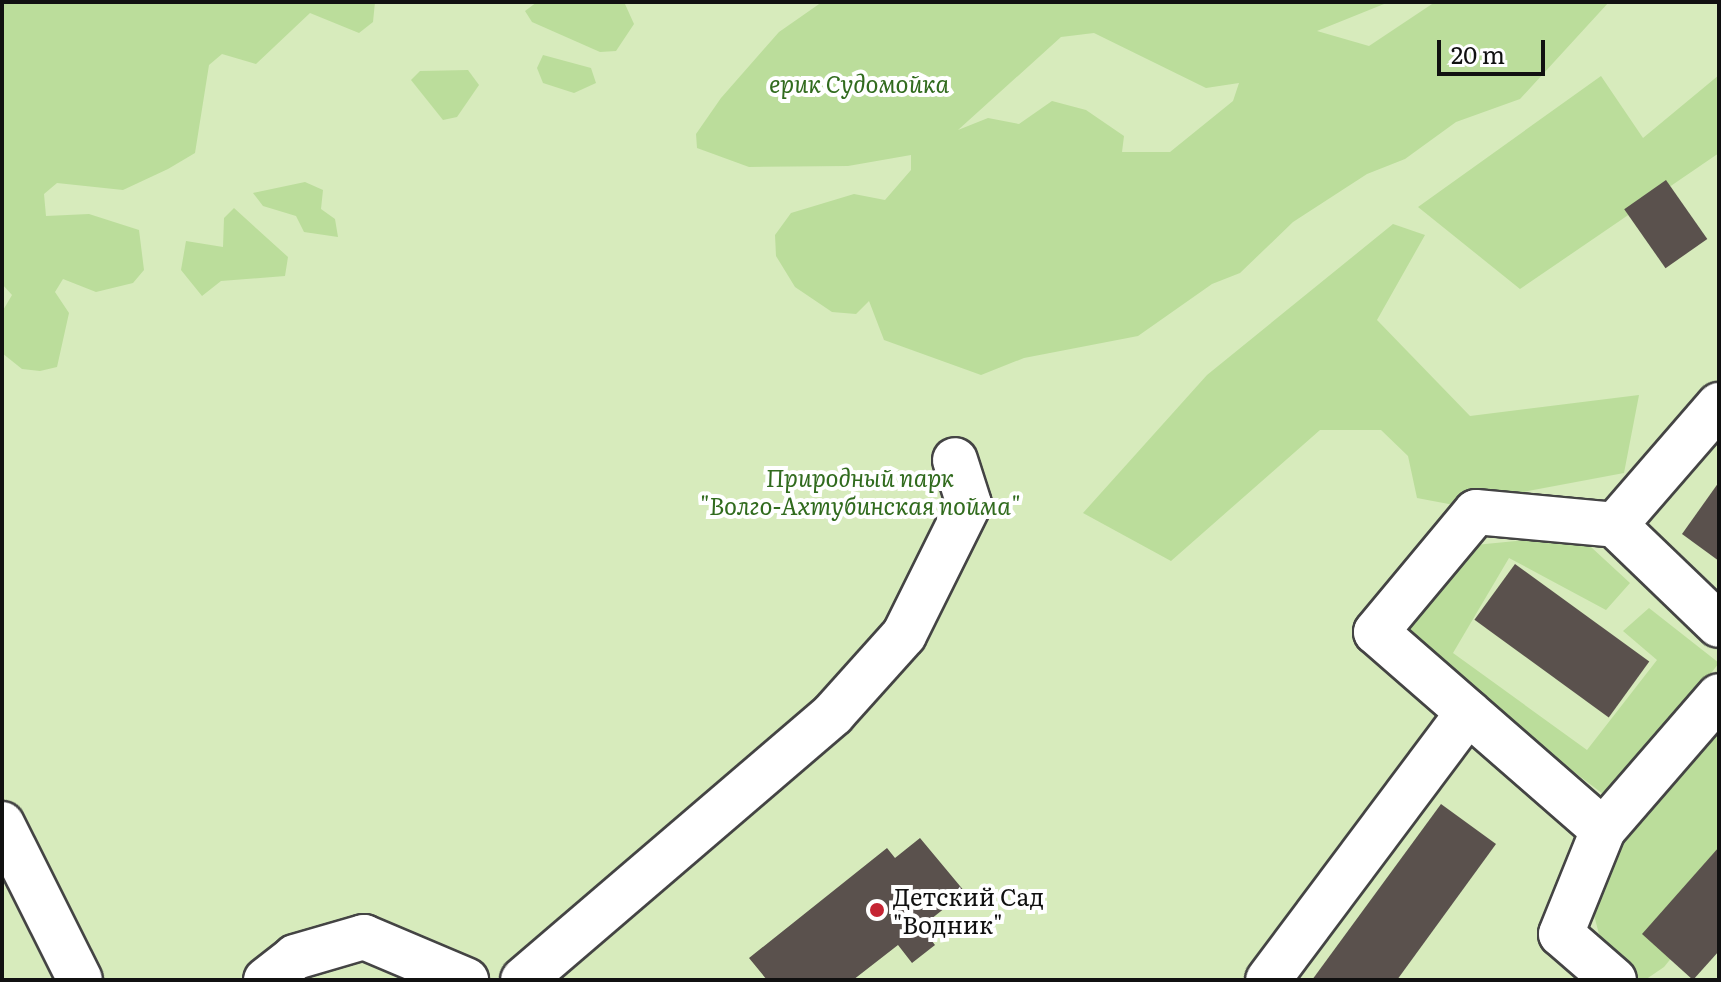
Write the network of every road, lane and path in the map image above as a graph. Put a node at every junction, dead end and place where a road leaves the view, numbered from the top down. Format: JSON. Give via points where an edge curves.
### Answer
{"nodes":[{"id":1,"x":1719,"y":405,"type":"edge"},
{"id":2,"x":955,"y":460,"type":"dead end"},
{"id":3,"x":1615,"y":525,"type":"junction"},
{"id":4,"x":1719,"y":625,"type":"edge"},
{"id":5,"x":1719,"y":696,"type":"edge"},
{"id":6,"x":1468,"y":713,"type":"junction"},
{"id":7,"x":2,"y":824,"type":"edge"},
{"id":8,"x":1603,"y":830,"type":"junction"},
{"id":9,"x":80,"y":980,"type":"edge"},
{"id":10,"x":266,"y":980,"type":"edge"},
{"id":11,"x":466,"y":980,"type":"edge"},
{"id":12,"x":523,"y":980,"type":"edge"},
{"id":13,"x":1268,"y":980,"type":"edge"},
{"id":14,"x":1614,"y":980,"type":"edge"}],
"edges":[{"from":1,"to":3,"type":"street"},
{"from":2,"to":12,"type":"street","via":[[969,504],[904,635],[833,714]]},
{"from":3,"to":4,"type":"street"},
{"from":3,"to":6,"type":"street","via":[[1476,512],[1376,632]]},
{"from":5,"to":8,"type":"street"},
{"from":6,"to":8,"type":"street"},
{"from":6,"to":13,"type":"street"},
{"from":7,"to":9,"type":"street"},
{"from":8,"to":14,"type":"street","via":[[1561,934]]},
{"from":10,"to":11,"type":"street","via":[[295,957],[364,937],[425,957]]}]}
